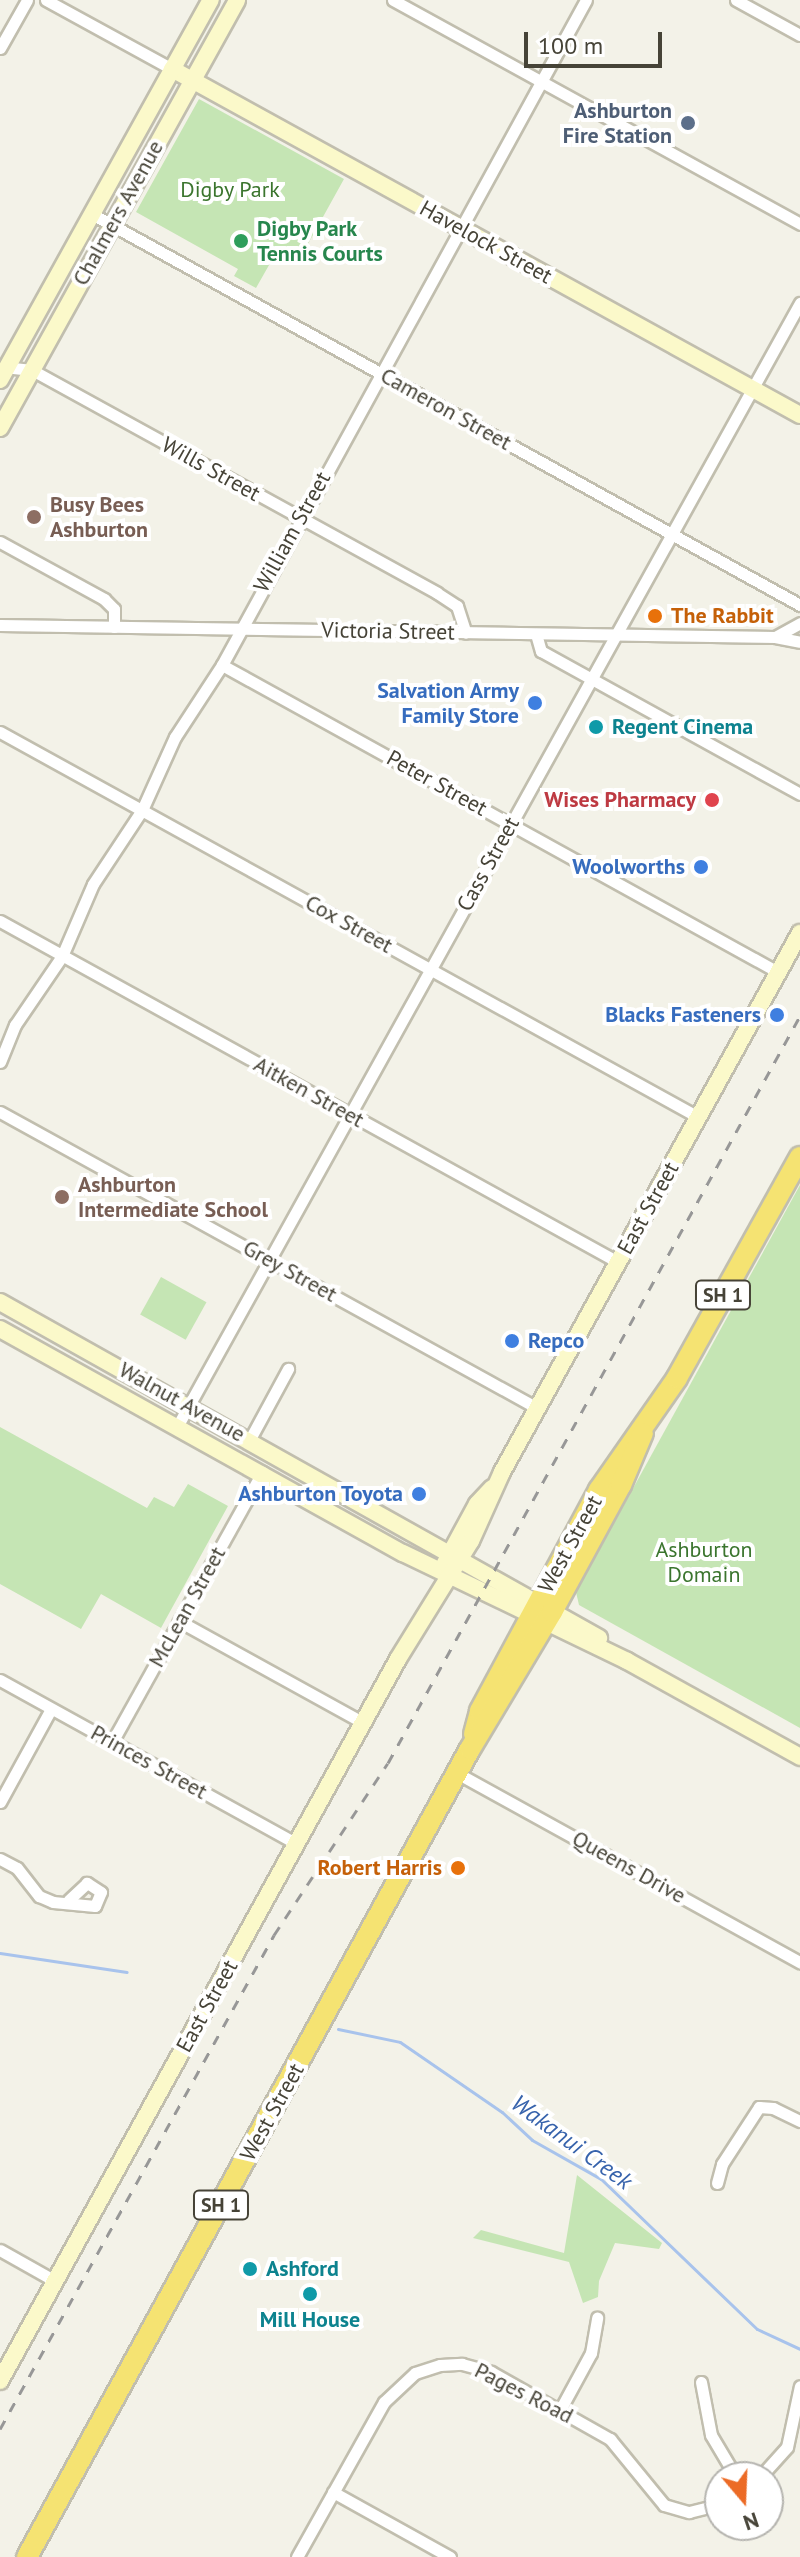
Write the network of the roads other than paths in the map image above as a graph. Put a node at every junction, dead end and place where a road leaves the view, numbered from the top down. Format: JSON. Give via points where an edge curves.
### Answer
{"nodes":[{"id":1,"x":27,"y":0,"type":"edge"},
{"id":2,"x":46,"y":0,"type":"edge"},
{"id":3,"x":211,"y":0,"type":"edge"},
{"id":4,"x":237,"y":0,"type":"edge"},
{"id":5,"x":393,"y":0,"type":"edge"},
{"id":6,"x":586,"y":0,"type":"edge"},
{"id":7,"x":736,"y":0,"type":"edge"},
{"id":8,"x":800,"y":35,"type":"edge"},
{"id":9,"x":0,"y":48,"type":"edge"},
{"id":10,"x":172,"y":69,"type":"junction"},
{"id":11,"x":192,"y":80,"type":"junction"},
{"id":12,"x":541,"y":82,"type":"junction"},
{"id":13,"x":92,"y":214,"type":"junction"},
{"id":14,"x":800,"y":224,"type":"edge"},
{"id":15,"x":112,"y":225,"type":"junction"},
{"id":16,"x":460,"y":228,"type":"junction"},
{"id":17,"x":800,"y":303,"type":"edge"},
{"id":18,"x":12,"y":371,"type":"edge"},
{"id":19,"x":380,"y":373,"type":"junction"},
{"id":20,"x":752,"y":389,"type":"junction"},
{"id":21,"x":800,"y":415,"type":"edge"},
{"id":22,"x":0,"y":428,"type":"edge"},
{"id":23,"x":300,"y":518,"type":"junction"},
{"id":24,"x":671,"y":533,"type":"junction"},
{"id":25,"x":0,"y":542,"type":"edge"},
{"id":26,"x":800,"y":605,"type":"edge"},
{"id":27,"x":800,"y":624,"type":"edge"},
{"id":28,"x":0,"y":625,"type":"edge"},
{"id":29,"x":114,"y":627,"type":"junction"},
{"id":30,"x":240,"y":629,"type":"junction"},
{"id":31,"x":466,"y":633,"type":"junction"},
{"id":32,"x":536,"y":634,"type":"junction"},
{"id":33,"x":615,"y":635,"type":"junction"},
{"id":34,"x":775,"y":637,"type":"junction"},
{"id":35,"x":800,"y":642,"type":"edge"},
{"id":36,"x":222,"y":665,"type":"junction"},
{"id":37,"x":591,"y":679,"type":"junction"},
{"id":38,"x":0,"y":732,"type":"edge"},
{"id":39,"x":800,"y":794,"type":"edge"},
{"id":40,"x":142,"y":810,"type":"junction"},
{"id":41,"x":510,"y":824,"type":"junction"},
{"id":42,"x":0,"y":921,"type":"edge"},
{"id":43,"x":800,"y":933,"type":"edge"},
{"id":44,"x":62,"y":956,"type":"junction"},
{"id":45,"x":430,"y":969,"type":"junction"},
{"id":46,"x":778,"y":972,"type":"junction"},
{"id":47,"x":0,"y":1062,"type":"edge"},
{"id":48,"x":0,"y":1112,"type":"edge"},
{"id":49,"x":350,"y":1115,"type":"junction"},
{"id":50,"x":698,"y":1117,"type":"junction"},
{"id":51,"x":800,"y":1157,"type":"edge"},
{"id":52,"x":269,"y":1260,"type":"junction"},
{"id":53,"x":618,"y":1262,"type":"junction"},
{"id":54,"x":0,"y":1302,"type":"edge"},
{"id":55,"x":0,"y":1329,"type":"edge"},
{"id":56,"x":288,"y":1369,"type":"dead end"},
{"id":57,"x":189,"y":1405,"type":"junction"},
{"id":58,"x":537,"y":1408,"type":"junction"},
{"id":59,"x":178,"y":1425,"type":"junction"},
{"id":60,"x":250,"y":1439,"type":"junction"},
{"id":61,"x":262,"y":1472,"type":"junction"},
{"id":62,"x":363,"y":1503,"type":"junction"},
{"id":63,"x":352,"y":1524,"type":"junction"},
{"id":64,"x":450,"y":1566,"type":"junction"},
{"id":65,"x":541,"y":1614,"type":"junction"},
{"id":66,"x":179,"y":1621,"type":"junction"},
{"id":67,"x":0,"y":1680,"type":"edge"},
{"id":68,"x":51,"y":1709,"type":"junction"},
{"id":69,"x":364,"y":1723,"type":"junction"},
{"id":70,"x":112,"y":1742,"type":"junction"},
{"id":71,"x":800,"y":1757,"type":"edge"},
{"id":72,"x":457,"y":1773,"type":"junction"},
{"id":73,"x":0,"y":1802,"type":"edge"},
{"id":74,"x":297,"y":1844,"type":"junction"},
{"id":75,"x":0,"y":1859,"type":"edge"},
{"id":76,"x":69,"y":1900,"type":"dead end"},
{"id":77,"x":800,"y":1962,"type":"edge"},
{"id":78,"x":800,"y":2121,"type":"edge"},
{"id":79,"x":717,"y":2183,"type":"dead end"},
{"id":80,"x":0,"y":2250,"type":"edge"},
{"id":81,"x":55,"y":2281,"type":"junction"},
{"id":82,"x":597,"y":2318,"type":"dead end"},
{"id":83,"x":0,"y":2381,"type":"edge"},
{"id":84,"x":701,"y":2382,"type":"dead end"},
{"id":85,"x":800,"y":2386,"type":"edge"},
{"id":86,"x":560,"y":2410,"type":"junction"},
{"id":87,"x":726,"y":2461,"type":"edge"},
{"id":88,"x":774,"y":2461,"type":"edge"},
{"id":89,"x":333,"y":2492,"type":"junction"},
{"id":90,"x":704,"y":2508,"type":"edge"},
{"id":91,"x":27,"y":2557,"type":"edge"},
{"id":92,"x":297,"y":2557,"type":"edge"},
{"id":93,"x":450,"y":2557,"type":"edge"}],
"edges":[{"from":1,"to":9,"type":"street"},
{"from":2,"to":10,"type":"street"},
{"from":3,"to":10,"type":"street","name":"Chalmers Avenue"},
{"from":4,"to":11,"type":"street","name":"Chalmers Avenue"},
{"from":5,"to":12,"type":"street"},
{"from":6,"to":12,"type":"street","name":"William Street"},
{"from":7,"to":8,"type":"street"},
{"from":10,"to":11,"type":"street","name":"Havelock Street"},
{"from":10,"to":13,"type":"street","name":"Chalmers Avenue"},
{"from":11,"to":15,"type":"street","name":"Chalmers Avenue"},
{"from":11,"to":16,"type":"street","name":"Havelock Street"},
{"from":12,"to":14,"type":"street"},
{"from":12,"to":16,"type":"street","name":"William Street"},
{"from":13,"to":15,"type":"street","name":"Cameron Street"},
{"from":13,"to":18,"type":"street","name":"Chalmers Avenue"},
{"from":15,"to":18,"type":"street","name":"Chalmers Avenue"},
{"from":15,"to":19,"type":"street","name":"Cameron Street"},
{"from":16,"to":19,"type":"street","name":"William Street"},
{"from":16,"to":20,"type":"street","name":"Havelock Street"},
{"from":17,"to":20,"type":"street","name":"Cass Street"},
{"from":18,"to":22,"type":"street","name":"Chalmers Avenue"},
{"from":18,"to":23,"type":"street","name":"Wills Street"},
{"from":19,"to":23,"type":"street","name":"William Street"},
{"from":19,"to":24,"type":"street","name":"Cameron Street"},
{"from":20,"to":21,"type":"street","name":"Havelock Street"},
{"from":20,"to":24,"type":"street","name":"Cass Street"},
{"from":23,"to":30,"type":"street","name":"William Street"},
{"from":23,"to":31,"type":"street","name":"Wills Street","via":[[451,601],[461,612]]},
{"from":24,"to":26,"type":"street","name":"Cameron Street"},
{"from":24,"to":33,"type":"street","name":"Cass Street"},
{"from":25,"to":29,"type":"street","via":[[104,599],[114,609]]},
{"from":27,"to":34,"type":"street","name":"Victoria Street"},
{"from":28,"to":29,"type":"street","name":"Victoria Street"},
{"from":29,"to":30,"type":"street","name":"Victoria Street"},
{"from":30,"to":31,"type":"street","name":"Victoria Street"},
{"from":30,"to":36,"type":"street","name":"William Street"},
{"from":31,"to":32,"type":"street","name":"Victoria Street"},
{"from":32,"to":33,"type":"street","name":"Victoria Street"},
{"from":32,"to":37,"type":"street","via":[[541,651]]},
{"from":33,"to":34,"type":"street","name":"Victoria Street"},
{"from":33,"to":37,"type":"street","name":"Cass Street"},
{"from":34,"to":35,"type":"street","name":"Victoria Street"},
{"from":36,"to":40,"type":"street","name":"William Street","via":[[175,737]]},
{"from":36,"to":41,"type":"street","name":"Peter Street"},
{"from":37,"to":39,"type":"street"},
{"from":37,"to":41,"type":"street","name":"Cass Street"},
{"from":38,"to":40,"type":"street","name":"Cox Street"},
{"from":40,"to":44,"type":"street","name":"William Street","via":[[93,884]]},
{"from":40,"to":45,"type":"street","name":"Cox Street"},
{"from":41,"to":45,"type":"street","name":"Cass Street"},
{"from":41,"to":46,"type":"street","name":"Peter Street"},
{"from":42,"to":44,"type":"street","name":"Aitken Street"},
{"from":43,"to":46,"type":"street","name":"East Street"},
{"from":44,"to":47,"type":"street","name":"William Street","via":[[15,1025]]},
{"from":44,"to":49,"type":"street","name":"Aitken Street"},
{"from":45,"to":49,"type":"street","name":"Cass Street"},
{"from":45,"to":50,"type":"street","name":"Cox Street"},
{"from":46,"to":50,"type":"street","name":"East Street"},
{"from":48,"to":52,"type":"street","name":"Grey Street"},
{"from":49,"to":52,"type":"street","name":"Cass Street"},
{"from":49,"to":53,"type":"street","name":"Aitken Street"},
{"from":50,"to":53,"type":"street","name":"East Street"},
{"from":51,"to":65,"type":"highway","name":"West Street","number":"SH 1","via":[[643,1433],[599,1490]]},
{"from":52,"to":57,"type":"street","name":"Cass Street"},
{"from":52,"to":58,"type":"street","name":"Grey Street"},
{"from":53,"to":58,"type":"street","name":"East Street"},
{"from":54,"to":57,"type":"street","name":"Walnut Avenue"},
{"from":55,"to":59,"type":"street","name":"Walnut Avenue"},
{"from":56,"to":60,"type":"street"},
{"from":57,"to":59,"type":"street","name":"Cass Street"},
{"from":57,"to":60,"type":"street","name":"Walnut Avenue"},
{"from":58,"to":64,"type":"street","name":"East Street","via":[[496,1484],[477,1504]]},
{"from":59,"to":61,"type":"street","name":"Walnut Avenue"},
{"from":60,"to":62,"type":"street","name":"Walnut Avenue"},
{"from":61,"to":63,"type":"street","name":"Walnut Avenue"},
{"from":61,"to":66,"type":"street","name":"McLean Street"},
{"from":62,"to":63,"type":"street"},
{"from":62,"to":64,"type":"street","name":"Walnut Avenue"},
{"from":63,"to":64,"type":"street","name":"Walnut Avenue"},
{"from":64,"to":65,"type":"street","name":"Walnut Avenue"},
{"from":64,"to":69,"type":"street","name":"East Street"},
{"from":65,"to":71,"type":"street","name":"Walnut Avenue"},
{"from":65,"to":72,"type":"highway","name":"West Street","number":"SH 1"},
{"from":66,"to":69,"type":"street"},
{"from":66,"to":70,"type":"street","name":"McLean Street"},
{"from":67,"to":68,"type":"street","name":"Princes Street"},
{"from":68,"to":70,"type":"street","name":"Princes Street"},
{"from":68,"to":73,"type":"street"},
{"from":69,"to":74,"type":"street","name":"East Street"},
{"from":70,"to":74,"type":"street","name":"Princes Street"},
{"from":72,"to":77,"type":"street","name":"Queens Drive"},
{"from":72,"to":91,"type":"highway","name":"West Street","number":"SH 1"},
{"from":74,"to":81,"type":"street","name":"East Street"},
{"from":75,"to":76,"type":"street","via":[[17,1868],[39,1896]]},
{"from":78,"to":79,"type":"street","via":[[759,2107],[722,2164]]},
{"from":80,"to":81,"type":"street"},
{"from":81,"to":83,"type":"street","name":"East Street"},
{"from":82,"to":86,"type":"street","via":[[591,2353]]},
{"from":84,"to":87,"type":"street","via":[[711,2435]]},
{"from":85,"to":88,"type":"street","via":[[787,2447]]},
{"from":86,"to":89,"type":"street","name":"Pages Road","via":[[479,2367],[427,2368],[401,2383],[384,2402]]},
{"from":86,"to":90,"type":"street","name":"Pages Road","via":[[621,2447],[650,2494],[664,2505],[689,2512]]},
{"from":89,"to":92,"type":"street","name":"Pages Road"},
{"from":89,"to":93,"type":"street"}]}
